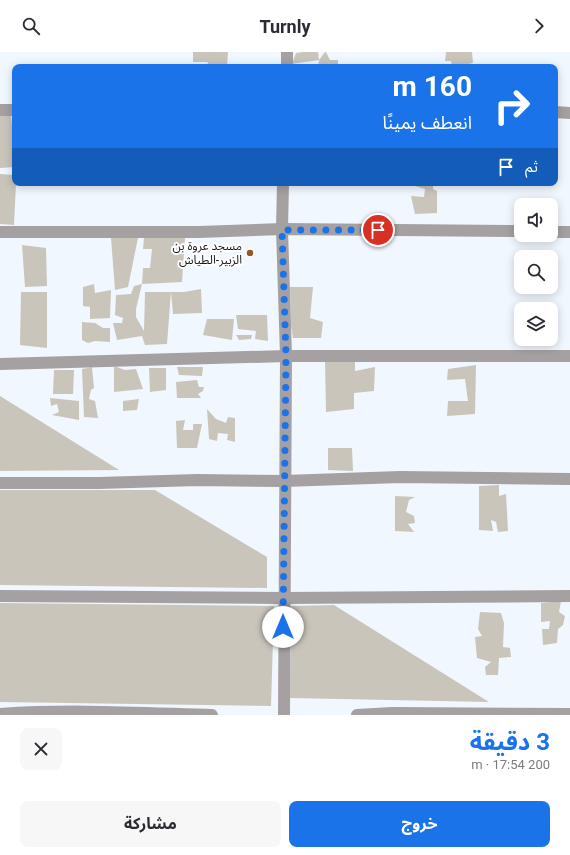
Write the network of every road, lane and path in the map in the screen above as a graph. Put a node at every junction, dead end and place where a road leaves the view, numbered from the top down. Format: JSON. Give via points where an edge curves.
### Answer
{"nodes":[{"id":1,"x":287,"y":52,"type":"edge"},
{"id":2,"x":287,"y":64,"type":"edge"},
{"id":3,"x":0,"y":110,"type":"edge"},
{"id":4,"x":12,"y":110,"type":"edge"},
{"id":5,"x":558,"y":112,"type":"edge"},
{"id":6,"x":570,"y":113,"type":"edge"},
{"id":7,"x":283,"y":186,"type":"edge"},
{"id":8,"x":282,"y":230,"type":"junction"},
{"id":9,"x":514,"y":231,"type":"edge"},
{"id":10,"x":0,"y":232,"type":"edge"},
{"id":11,"x":558,"y":232,"type":"edge"},
{"id":12,"x":570,"y":232,"type":"edge"},
{"id":13,"x":286,"y":356,"type":"junction"},
{"id":14,"x":570,"y":356,"type":"edge"},
{"id":15,"x":0,"y":364,"type":"edge"},
{"id":16,"x":570,"y":479,"type":"edge"},
{"id":17,"x":284,"y":481,"type":"junction"},
{"id":18,"x":0,"y":483,"type":"edge"},
{"id":19,"x":0,"y":596,"type":"edge"},
{"id":20,"x":570,"y":596,"type":"edge"},
{"id":21,"x":283,"y":598,"type":"junction"},
{"id":22,"x":0,"y":714,"type":"edge"},
{"id":23,"x":570,"y":714,"type":"edge"},
{"id":24,"x":212,"y":715,"type":"edge"},
{"id":25,"x":284,"y":715,"type":"edge"},
{"id":26,"x":357,"y":715,"type":"edge"}],
"edges":[{"from":1,"to":2,"type":"street"},
{"from":3,"to":4,"type":"street"},
{"from":5,"to":6,"type":"street"},
{"from":7,"to":8,"type":"street"},
{"from":8,"to":9,"type":"street"},
{"from":8,"to":10,"type":"street"},
{"from":8,"to":13,"type":"street"},
{"from":11,"to":12,"type":"street"},
{"from":13,"to":14,"type":"street"},
{"from":13,"to":15,"type":"street"},
{"from":13,"to":17,"type":"street"},
{"from":16,"to":17,"type":"street","via":[[400,477]]},
{"from":17,"to":18,"type":"street"},
{"from":17,"to":21,"type":"street"},
{"from":19,"to":21,"type":"street"},
{"from":20,"to":21,"type":"street"},
{"from":21,"to":25,"type":"street"},
{"from":22,"to":24,"type":"street","via":[[52,711]]},
{"from":23,"to":26,"type":"street"}]}
